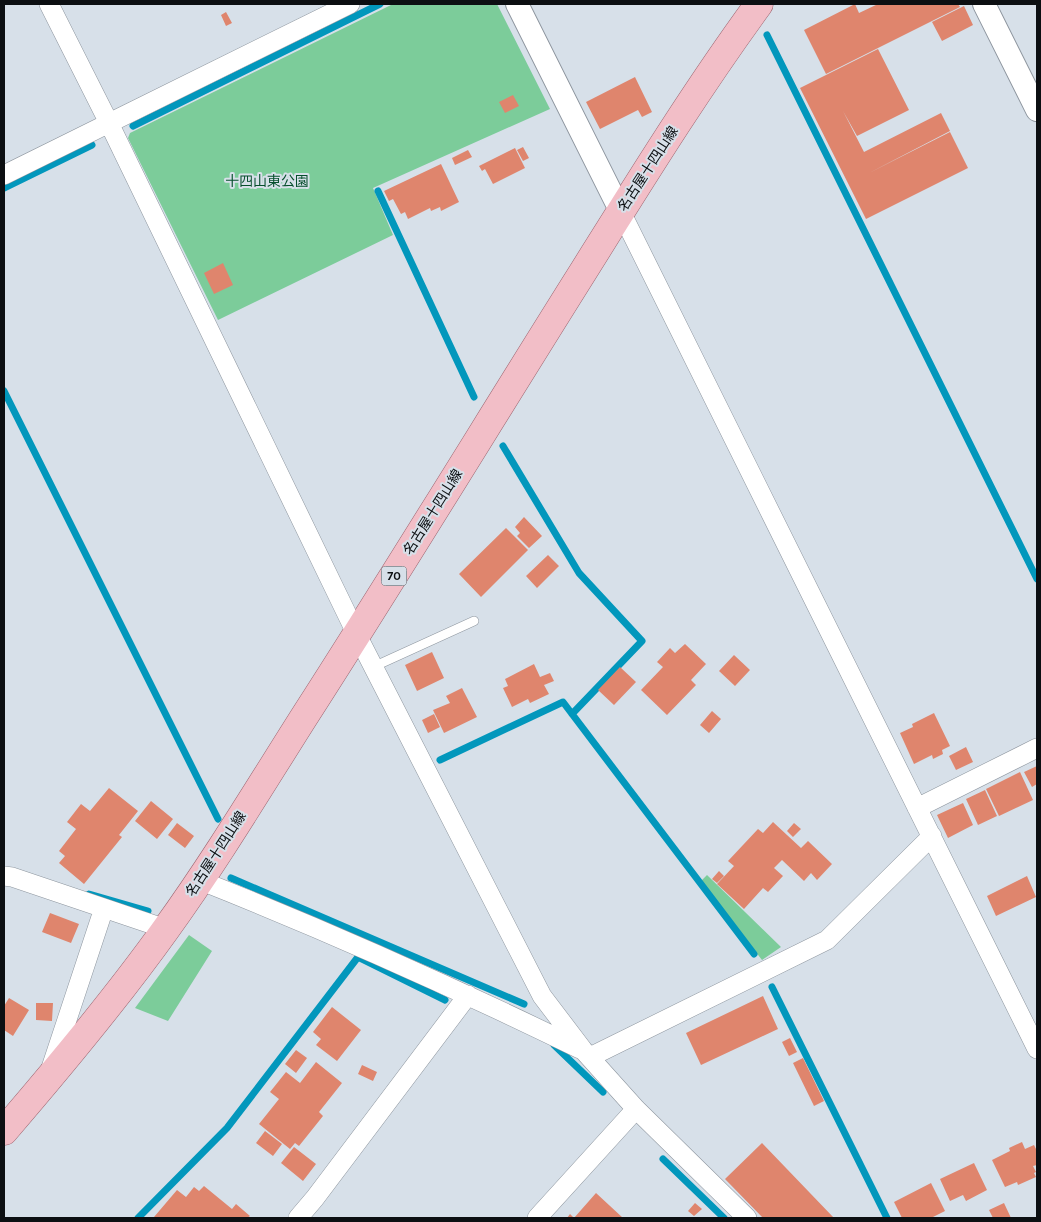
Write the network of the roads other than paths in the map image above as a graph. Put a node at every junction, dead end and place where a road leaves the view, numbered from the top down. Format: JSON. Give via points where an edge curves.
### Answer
{"nodes":[{"id":1,"x":49,"y":4,"type":"edge"},
{"id":2,"x":350,"y":4,"type":"edge"},
{"id":3,"x":517,"y":4,"type":"edge"},
{"id":4,"x":759,"y":4,"type":"edge"},
{"id":5,"x":984,"y":4,"type":"edge"},
{"id":6,"x":1037,"y":110,"type":"edge"},
{"id":7,"x":109,"y":123,"type":"junction"},
{"id":8,"x":4,"y":174,"type":"edge"},
{"id":9,"x":621,"y":212,"type":"junction"},
{"id":10,"x":474,"y":620,"type":"dead end"},
{"id":11,"x":357,"y":635,"type":"junction"},
{"id":12,"x":373,"y":667,"type":"junction"},
{"id":13,"x":1037,"y":748,"type":"edge"},
{"id":14,"x":917,"y":808,"type":"junction"},
{"id":15,"x":932,"y":836,"type":"junction"},
{"id":16,"x":4,"y":860,"type":"edge"},
{"id":17,"x":8,"y":877,"type":"edge"},
{"id":18,"x":199,"y":880,"type":"junction"},
{"id":19,"x":104,"y":908,"type":"junction"},
{"id":20,"x":166,"y":928,"type":"junction"},
{"id":21,"x":468,"y":995,"type":"junction"},
{"id":22,"x":1037,"y":1049,"type":"edge"},
{"id":23,"x":587,"y":1054,"type":"junction"},
{"id":24,"x":46,"y":1082,"type":"junction"},
{"id":25,"x":636,"y":1109,"type":"junction"},
{"id":26,"x":4,"y":1131,"type":"edge"},
{"id":27,"x":298,"y":1218,"type":"edge"},
{"id":28,"x":537,"y":1218,"type":"edge"},
{"id":29,"x":747,"y":1218,"type":"edge"}],
"edges":[{"from":1,"to":7,"type":"street"},
{"from":2,"to":7,"type":"street"},
{"from":3,"to":9,"type":"street"},
{"from":4,"to":9,"type":"main road","name":"名古屋十四山線","number":"70"},
{"from":5,"to":6,"type":"street"},
{"from":7,"to":8,"type":"street"},
{"from":7,"to":11,"type":"street"},
{"from":9,"to":11,"type":"main road","name":"名古屋十四山線","number":"70"},
{"from":9,"to":14,"type":"street"},
{"from":10,"to":12,"type":"lane"},
{"from":11,"to":12,"type":"street"},
{"from":11,"to":18,"type":"main road","name":"名古屋十四山線","number":"70"},
{"from":12,"to":23,"type":"street","via":[[542,996]]},
{"from":13,"to":14,"type":"street"},
{"from":14,"to":15,"type":"street"},
{"from":15,"to":22,"type":"street"},
{"from":15,"to":23,"type":"street","via":[[827,940]]},
{"from":16,"to":17,"type":"street"},
{"from":17,"to":19,"type":"street"},
{"from":18,"to":20,"type":"main road","name":"名古屋十四山線","number":"70"},
{"from":18,"to":21,"type":"street","via":[[299,920]]},
{"from":19,"to":20,"type":"street"},
{"from":19,"to":24,"type":"street"},
{"from":20,"to":24,"type":"main road","name":"名古屋十四山線","number":"70"},
{"from":21,"to":23,"type":"street"},
{"from":21,"to":27,"type":"street"},
{"from":23,"to":25,"type":"street"},
{"from":24,"to":26,"type":"main road","name":"名古屋十四山線","number":"70"},
{"from":25,"to":28,"type":"street"},
{"from":25,"to":29,"type":"street"}]}
